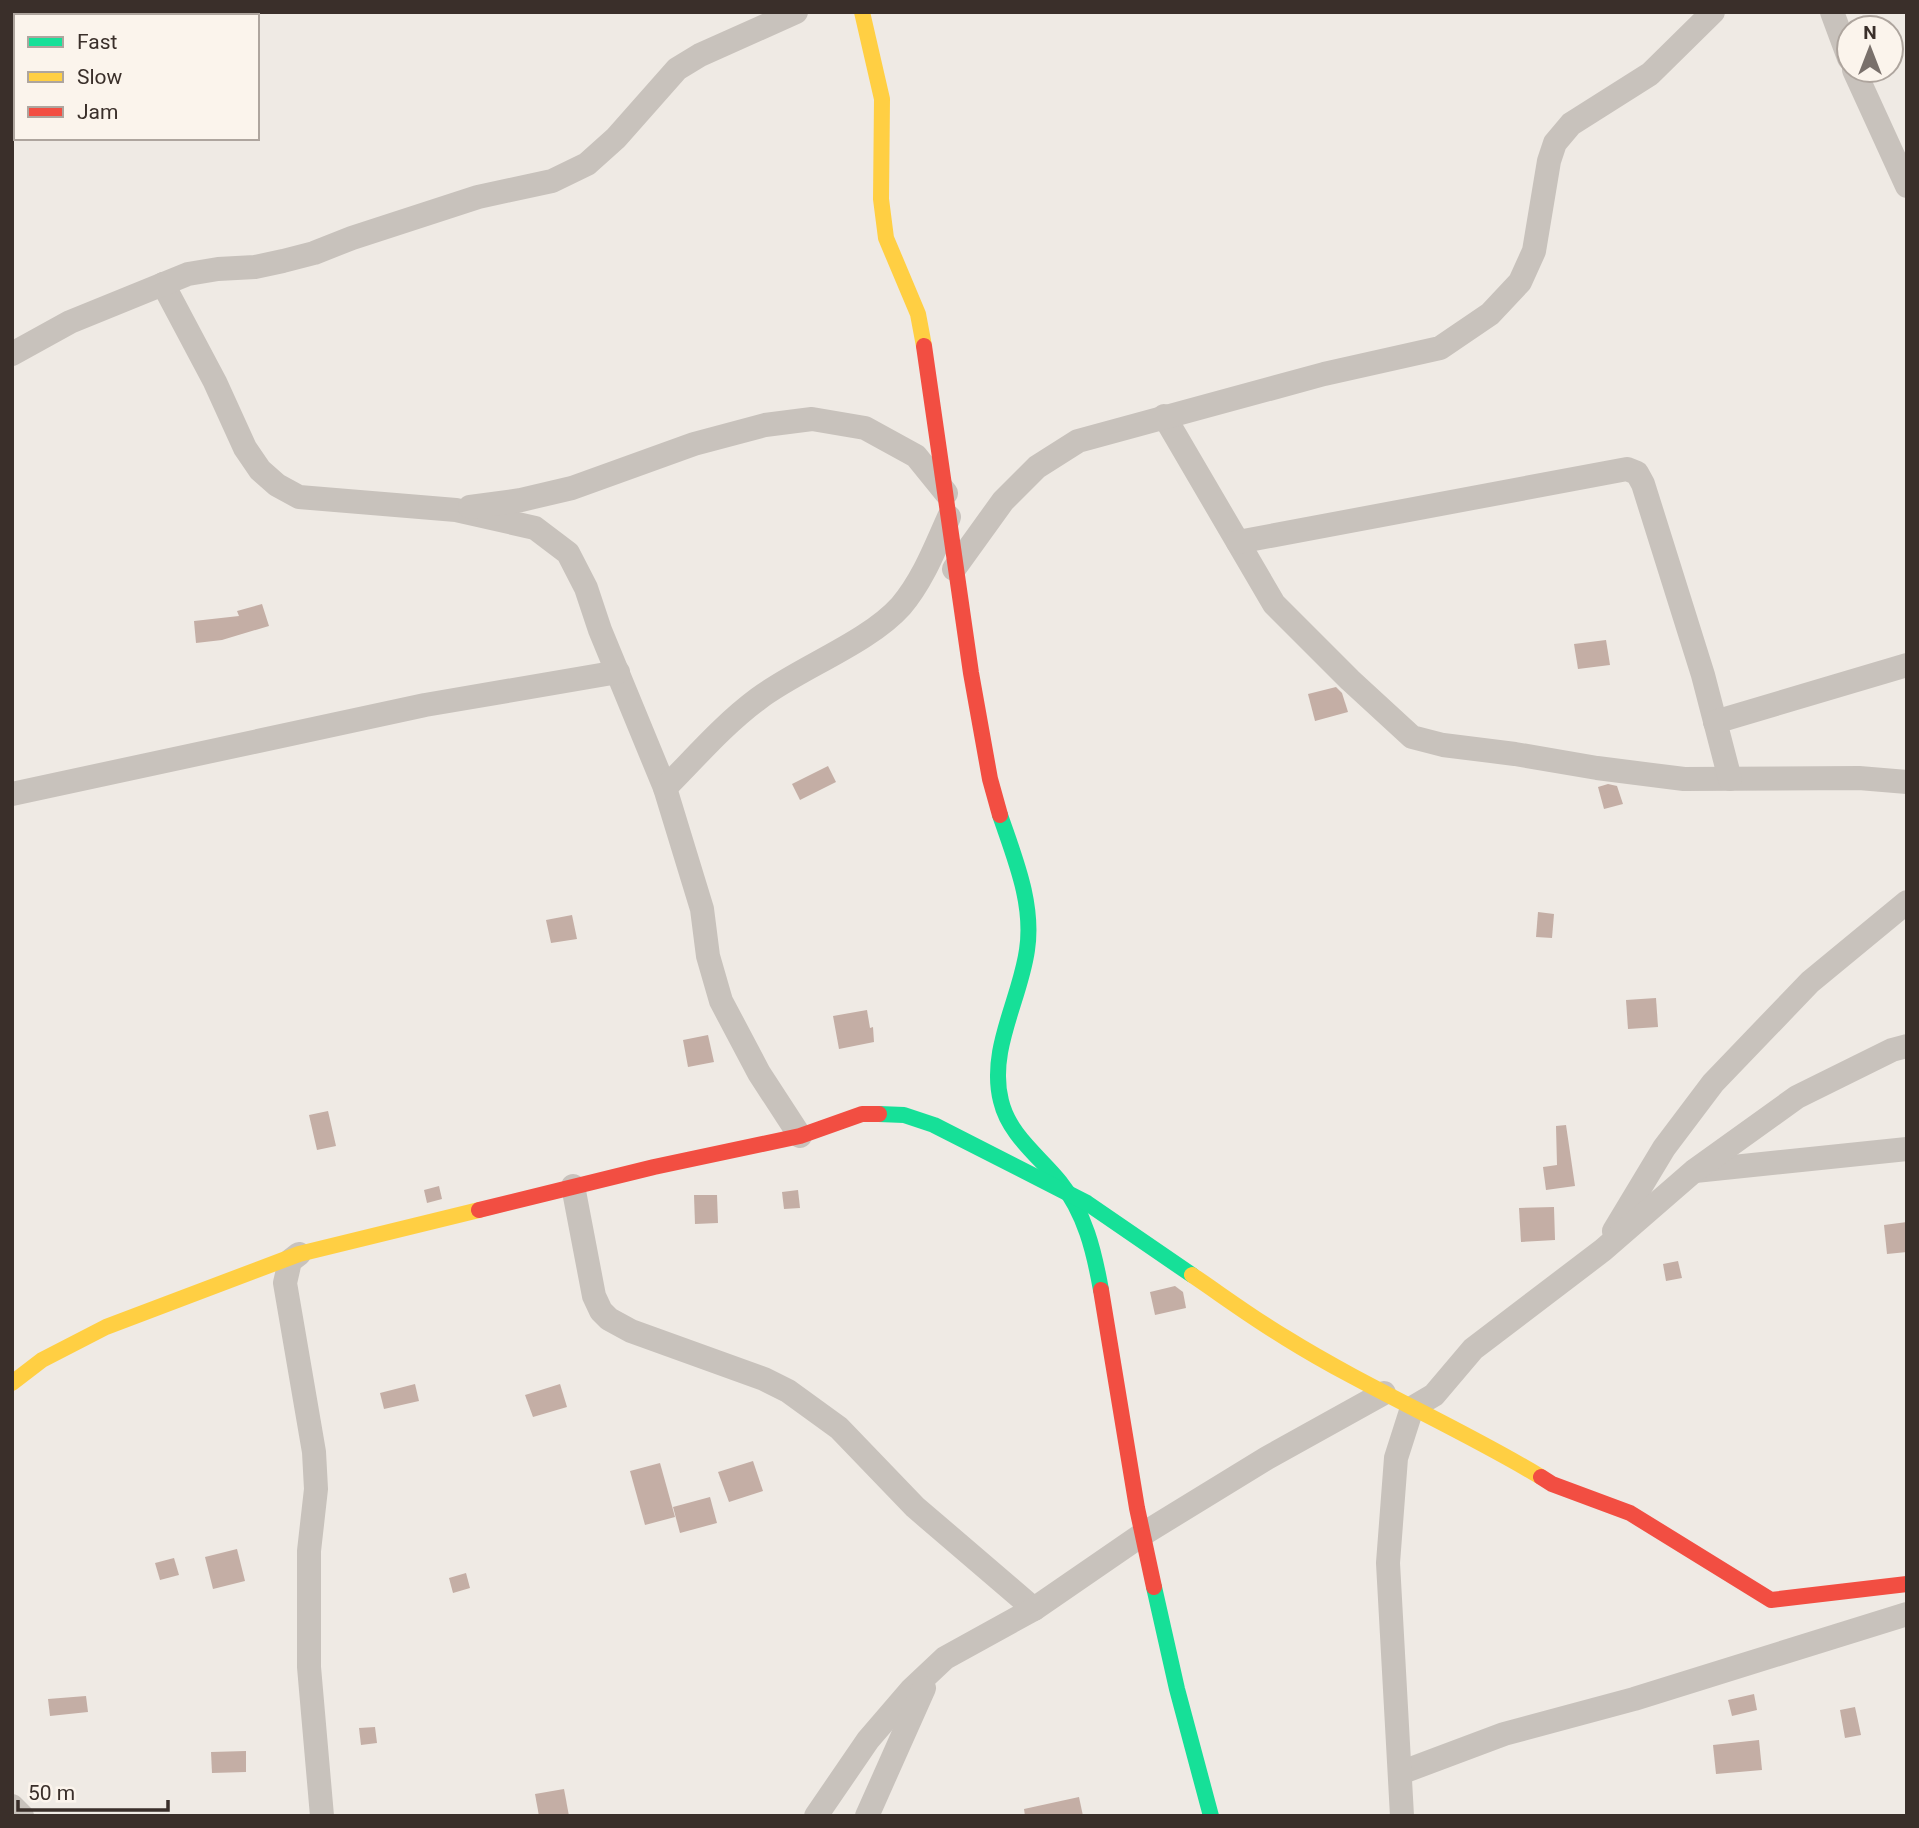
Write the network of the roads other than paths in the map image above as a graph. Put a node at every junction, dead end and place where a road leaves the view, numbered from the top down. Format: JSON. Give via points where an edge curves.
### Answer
{"nodes":[{"id":1,"x":796,"y":12,"type":"edge"},
{"id":2,"x":862,"y":12,"type":"edge"},
{"id":3,"x":1713,"y":12,"type":"edge"},
{"id":4,"x":1860,"y":84,"type":"edge"},
{"id":5,"x":1907,"y":186,"type":"edge"},
{"id":6,"x":163,"y":284,"type":"junction"},
{"id":7,"x":12,"y":354,"type":"edge"},
{"id":8,"x":1164,"y":416,"type":"junction"},
{"id":9,"x":948,"y":505,"type":"junction"},
{"id":10,"x":456,"y":510,"type":"junction"},
{"id":11,"x":1238,"y":542,"type":"junction"},
{"id":12,"x":954,"y":569,"type":"junction"},
{"id":13,"x":1907,"y":665,"type":"edge"},
{"id":14,"x":618,"y":673,"type":"junction"},
{"id":15,"x":1715,"y":722,"type":"junction"},
{"id":16,"x":1730,"y":779,"type":"junction"},
{"id":17,"x":1907,"y":782,"type":"edge"},
{"id":18,"x":665,"y":788,"type":"junction"},
{"id":19,"x":12,"y":794,"type":"edge"},
{"id":20,"x":1907,"y":902,"type":"edge"},
{"id":21,"x":1907,"y":1046,"type":"edge"},
{"id":22,"x":800,"y":1136,"type":"junction"},
{"id":23,"x":1907,"y":1149,"type":"edge"},
{"id":24,"x":1694,"y":1171,"type":"junction"},
{"id":25,"x":573,"y":1186,"type":"junction"},
{"id":26,"x":1068,"y":1193,"type":"junction"},
{"id":27,"x":1603,"y":1250,"type":"junction"},
{"id":28,"x":299,"y":1254,"type":"junction"},
{"id":29,"x":12,"y":1383,"type":"edge"},
{"id":30,"x":1384,"y":1393,"type":"junction"},
{"id":31,"x":1412,"y":1408,"type":"junction"},
{"id":32,"x":1143,"y":1534,"type":"junction"},
{"id":33,"x":1907,"y":1584,"type":"edge"},
{"id":34,"x":1034,"y":1609,"type":"junction"},
{"id":35,"x":1907,"y":1614,"type":"edge"},
{"id":36,"x":931,"y":1672,"type":"junction"},
{"id":37,"x":1400,"y":1773,"type":"junction"},
{"id":38,"x":12,"y":1805,"type":"edge"},
{"id":39,"x":22,"y":1816,"type":"edge"},
{"id":40,"x":322,"y":1816,"type":"edge"},
{"id":41,"x":816,"y":1816,"type":"edge"},
{"id":42,"x":867,"y":1816,"type":"edge"},
{"id":43,"x":1210,"y":1816,"type":"edge"},
{"id":44,"x":1402,"y":1816,"type":"edge"}],
"edges":[{"from":1,"to":6,"type":"street","via":[[677,69],[587,164],[552,181],[478,197],[293,259],[188,274]]},
{"from":2,"to":9,"type":"street","via":[[882,99],[881,199],[886,238],[918,314]]},
{"from":3,"to":8,"type":"street","via":[[1650,74],[1571,124],[1555,143],[1534,251],[1520,282],[1490,314],[1440,348]]},
{"from":4,"to":5,"type":"street"},
{"from":6,"to":7,"type":"street","via":[[70,322]]},
{"from":6,"to":10,"type":"street","via":[[245,448],[277,485],[299,497]]},
{"from":8,"to":11,"type":"street"},
{"from":8,"to":12,"type":"street","via":[[1078,441],[1037,467],[1003,501]]},
{"from":9,"to":10,"type":"street","via":[[916,456],[865,428],[812,419],[765,425],[694,444],[572,488]]},
{"from":9,"to":12,"type":"street"},
{"from":9,"to":18,"type":"street","via":[[922,576],[899,607],[731,720]]},
{"from":10,"to":14,"type":"street","via":[[536,528],[568,553]]},
{"from":11,"to":15,"type":"street","via":[[1627,469],[1637,473],[1643,484]]},
{"from":11,"to":16,"type":"street","via":[[1274,604],[1412,737],[1597,768],[1684,779]]},
{"from":12,"to":26,"type":"street","via":[[991,782],[1024,894],[1029,927],[1026,960],[997,1070],[1001,1100],[1007,1121]]},
{"from":13,"to":15,"type":"street"},
{"from":14,"to":18,"type":"street"},
{"from":14,"to":19,"type":"street","via":[[425,705]]},
{"from":15,"to":16,"type":"street"},
{"from":16,"to":17,"type":"street"},
{"from":18,"to":22,"type":"street","via":[[702,909],[708,956],[721,1001],[759,1073]]},
{"from":20,"to":27,"type":"street","via":[[1810,982],[1713,1083],[1664,1147]]},
{"from":21,"to":24,"type":"street","via":[[1797,1097]]},
{"from":22,"to":25,"type":"street"},
{"from":22,"to":26,"type":"street","via":[[862,1114],[904,1115]]},
{"from":23,"to":24,"type":"street"},
{"from":24,"to":27,"type":"street"},
{"from":25,"to":28,"type":"street"},
{"from":25,"to":34,"type":"street","via":[[594,1296],[609,1319],[788,1391],[839,1428],[915,1507]]},
{"from":26,"to":30,"type":"street","via":[[1285,1338]]},
{"from":26,"to":32,"type":"street","via":[[1095,1256]]},
{"from":27,"to":31,"type":"street","via":[[1473,1349],[1434,1395]]},
{"from":28,"to":29,"type":"street","via":[[106,1327],[42,1360]]},
{"from":28,"to":40,"type":"street","via":[[290,1261],[285,1283],[314,1452],[309,1667]]},
{"from":30,"to":31,"type":"street"},
{"from":30,"to":32,"type":"street"},
{"from":31,"to":33,"type":"street","via":[[1552,1484],[1630,1513],[1771,1600]]},
{"from":31,"to":37,"type":"street","via":[[1396,1458],[1388,1563]]},
{"from":32,"to":34,"type":"street"},
{"from":32,"to":43,"type":"street"},
{"from":34,"to":36,"type":"street","via":[[946,1658]]},
{"from":35,"to":37,"type":"street","via":[[1634,1699],[1503,1734]]},
{"from":36,"to":41,"type":"street","via":[[868,1740]]},
{"from":36,"to":42,"type":"street"},
{"from":37,"to":44,"type":"street"},
{"from":38,"to":39,"type":"street"}]}
